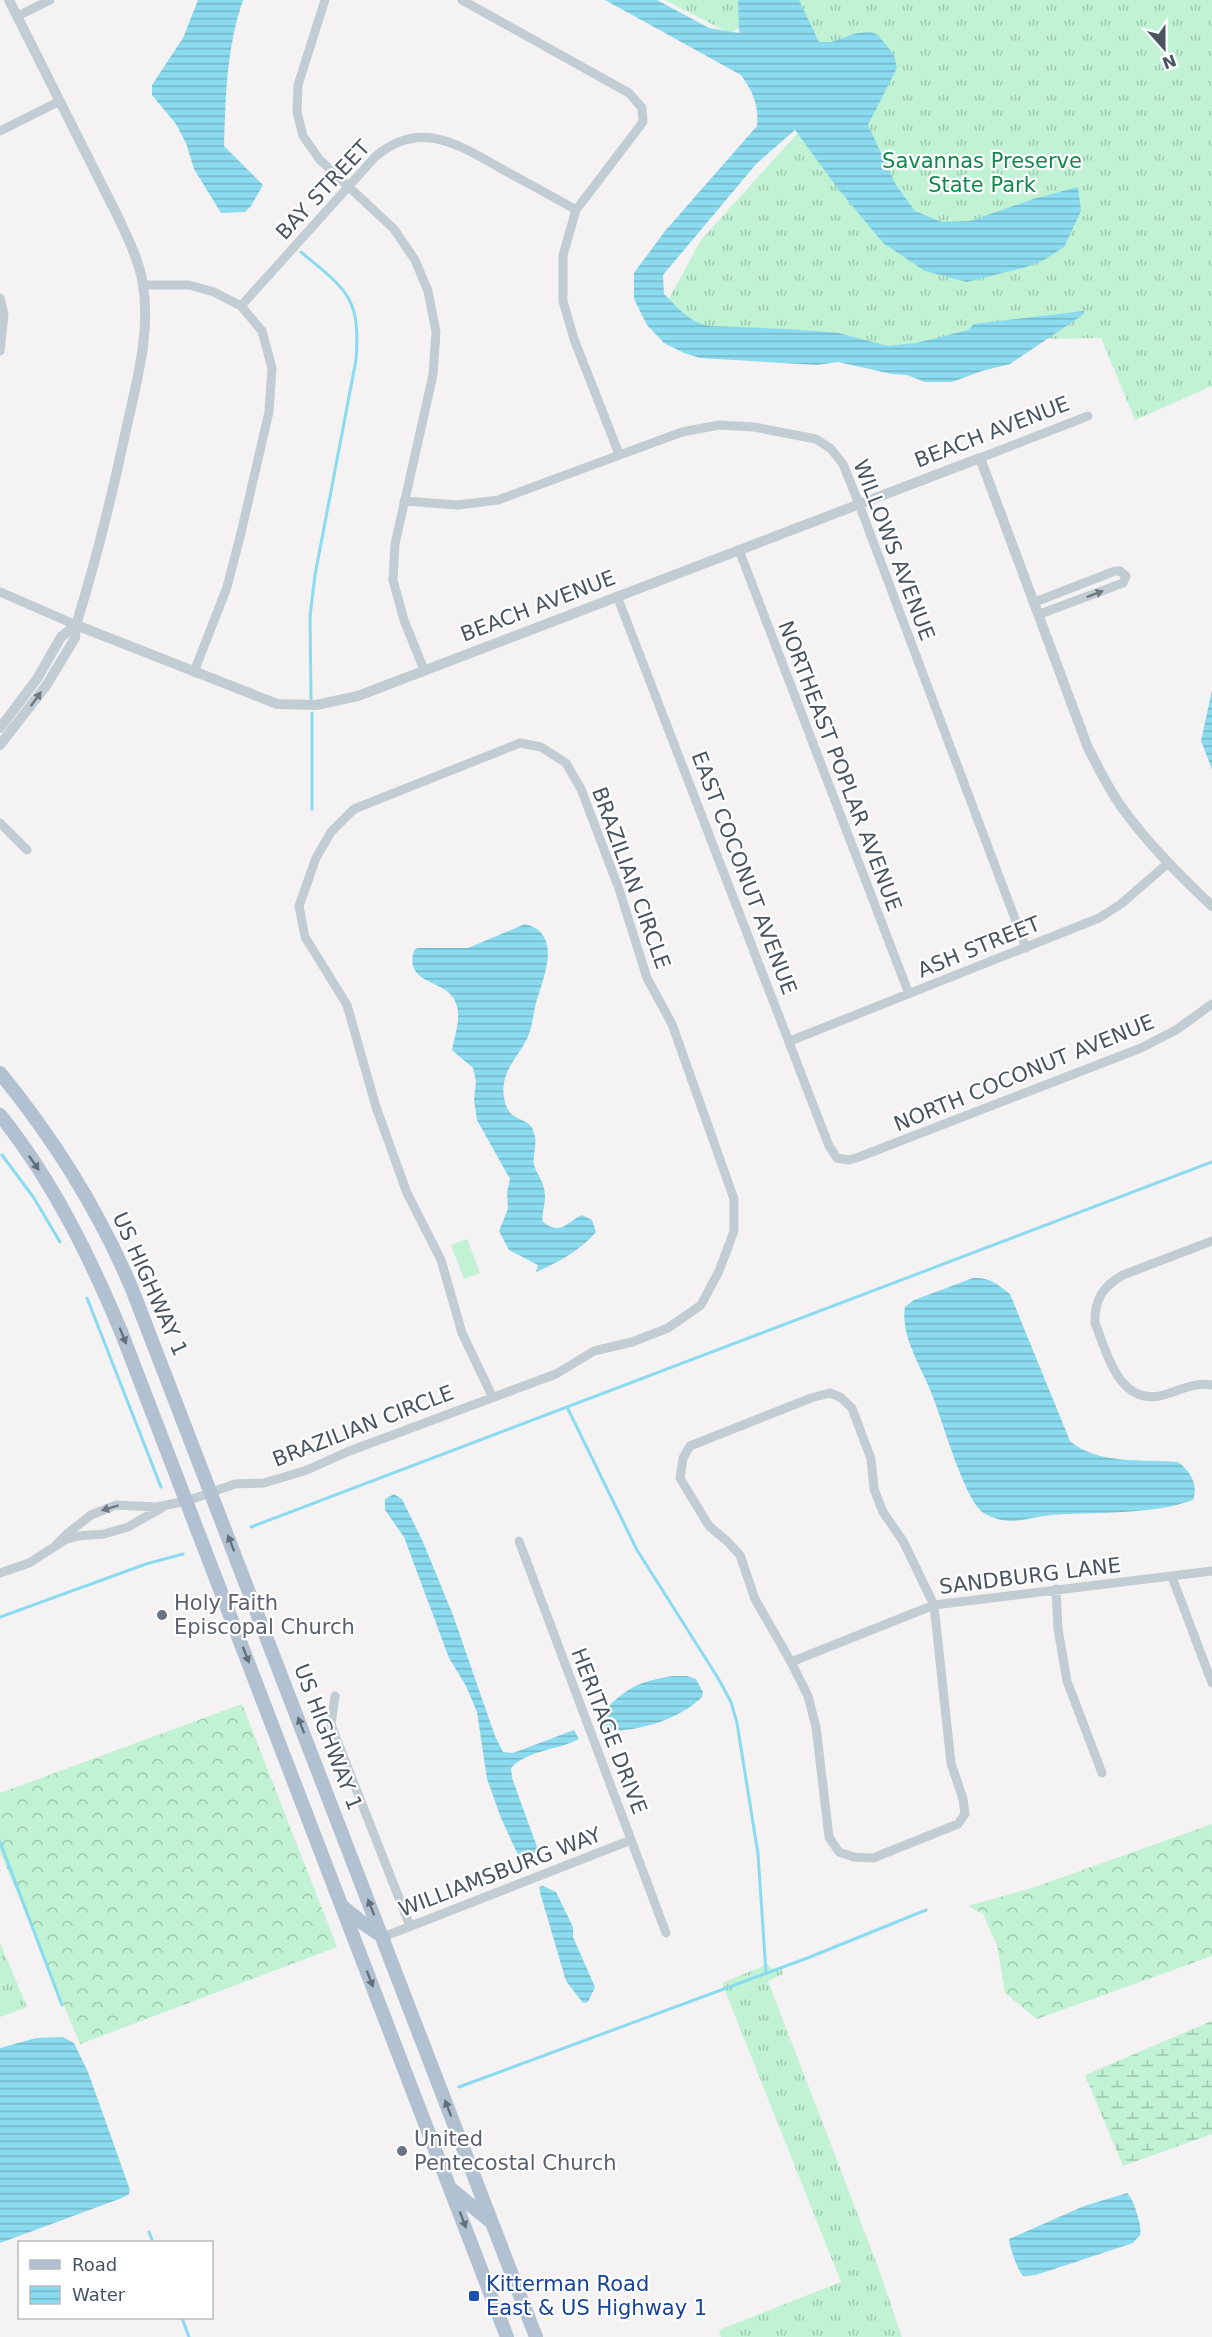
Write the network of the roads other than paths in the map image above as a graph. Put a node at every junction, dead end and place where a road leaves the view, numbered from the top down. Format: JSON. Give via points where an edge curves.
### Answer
{"nodes":[{"id":1,"x":9,"y":0,"type":"edge"},
{"id":2,"x":50,"y":0,"type":"edge"},
{"id":3,"x":325,"y":0,"type":"edge"},
{"id":4,"x":462,"y":0,"type":"edge"},
{"id":5,"x":18,"y":16,"type":"junction"},
{"id":6,"x":60,"y":101,"type":"junction"},
{"id":7,"x":0,"y":131,"type":"edge"},
{"id":8,"x":349,"y":186,"type":"junction"},
{"id":9,"x":576,"y":210,"type":"junction"},
{"id":10,"x":143,"y":285,"type":"junction"},
{"id":11,"x":0,"y":298,"type":"edge"},
{"id":12,"x":241,"y":306,"type":"junction"},
{"id":13,"x":0,"y":351,"type":"edge"},
{"id":14,"x":1088,"y":416,"type":"dead end"},
{"id":15,"x":619,"y":454,"type":"junction"},
{"id":16,"x":980,"y":458,"type":"junction"},
{"id":17,"x":404,"y":501,"type":"junction"},
{"id":18,"x":859,"y":504,"type":"junction"},
{"id":19,"x":738,"y":550,"type":"junction"},
{"id":20,"x":0,"y":592,"type":"edge"},
{"id":21,"x":617,"y":596,"type":"junction"},
{"id":22,"x":1035,"y":602,"type":"junction"},
{"id":23,"x":1040,"y":615,"type":"junction"},
{"id":24,"x":76,"y":625,"type":"junction"},
{"id":25,"x":424,"y":670,"type":"junction"},
{"id":26,"x":194,"y":672,"type":"junction"},
{"id":27,"x":0,"y":728,"type":"edge"},
{"id":28,"x":0,"y":745,"type":"edge"},
{"id":29,"x":0,"y":823,"type":"edge"},
{"id":30,"x":27,"y":850,"type":"dead end"},
{"id":31,"x":1167,"y":864,"type":"junction"},
{"id":32,"x":1212,"y":906,"type":"edge"},
{"id":33,"x":1026,"y":948,"type":"junction"},
{"id":34,"x":909,"y":994,"type":"junction"},
{"id":35,"x":1212,"y":1004,"type":"edge"},
{"id":36,"x":790,"y":1041,"type":"junction"},
{"id":37,"x":0,"y":1073,"type":"edge"},
{"id":38,"x":0,"y":1115,"type":"edge"},
{"id":39,"x":842,"y":1160,"type":"joint"},
{"id":40,"x":1212,"y":1241,"type":"edge"},
{"id":41,"x":1212,"y":1385,"type":"edge"},
{"id":42,"x":492,"y":1396,"type":"junction"},
{"id":43,"x":211,"y":1492,"type":"junction"},
{"id":44,"x":187,"y":1501,"type":"junction"},
{"id":45,"x":168,"y":1504,"type":"junction"},
{"id":46,"x":519,"y":1542,"type":"dead end"},
{"id":47,"x":57,"y":1544,"type":"junction"},
{"id":48,"x":1212,"y":1571,"type":"edge"},
{"id":49,"x":0,"y":1573,"type":"edge"},
{"id":50,"x":1172,"y":1577,"type":"junction"},
{"id":51,"x":1056,"y":1589,"type":"junction"},
{"id":52,"x":934,"y":1605,"type":"junction"},
{"id":53,"x":792,"y":1662,"type":"junction"},
{"id":54,"x":1212,"y":1683,"type":"edge"},
{"id":55,"x":335,"y":1696,"type":"dead end"},
{"id":56,"x":1102,"y":1773,"type":"dead end"},
{"id":57,"x":631,"y":1840,"type":"junction"},
{"id":58,"x":342,"y":1905,"type":"junction"},
{"id":59,"x":410,"y":1926,"type":"junction"},
{"id":60,"x":666,"y":1933,"type":"dead end"},
{"id":61,"x":382,"y":1937,"type":"junction"},
{"id":62,"x":450,"y":2188,"type":"junction"},
{"id":63,"x":492,"y":2222,"type":"junction"},
{"id":64,"x":507,"y":2337,"type":"edge"},
{"id":65,"x":536,"y":2337,"type":"edge"}],
"edges":[{"from":1,"to":5,"type":"street"},
{"from":2,"to":5,"type":"street"},
{"from":3,"to":8,"type":"street","via":[[298,85],[297,112],[303,136],[320,160]]},
{"from":4,"to":9,"type":"street","via":[[629,93],[642,108],[643,122]]},
{"from":5,"to":6,"type":"street"},
{"from":6,"to":7,"type":"street"},
{"from":6,"to":10,"type":"street","via":[[120,220]]},
{"from":8,"to":9,"type":"street","name":"BAY STREET","via":[[388,147],[411,138],[433,137],[458,144]]},
{"from":8,"to":12,"type":"street","name":"BAY STREET"},
{"from":8,"to":17,"type":"street","via":[[394,229],[415,260],[429,291],[436,332],[432,375]]},
{"from":9,"to":15,"type":"street","via":[[563,255],[563,301]]},
{"from":10,"to":12,"type":"street","via":[[189,285]]},
{"from":10,"to":24,"type":"street","via":[[145,318],[134,393],[108,510]]},
{"from":11,"to":13,"type":"street","via":[[4,314]]},
{"from":12,"to":26,"type":"street","via":[[262,331],[272,368],[269,412],[227,587]]},
{"from":14,"to":16,"type":"street","name":"BEACH AVENUE"},
{"from":15,"to":17,"type":"street","name":"WILLOWS AVENUE","via":[[498,500],[458,505]]},
{"from":15,"to":18,"type":"street","name":"WILLOWS AVENUE","via":[[708,426],[780,431],[816,439],[831,449],[843,464]]},
{"from":16,"to":18,"type":"street","name":"BEACH AVENUE"},
{"from":16,"to":22,"type":"street"},
{"from":17,"to":25,"type":"street","via":[[394,544],[393,580]]},
{"from":18,"to":19,"type":"street","name":"BEACH AVENUE"},
{"from":18,"to":33,"type":"street","name":"WILLOWS AVENUE"},
{"from":19,"to":21,"type":"street","name":"BEACH AVENUE"},
{"from":19,"to":34,"type":"street","name":"NORTHEAST POPLAR AVENUE"},
{"from":20,"to":24,"type":"street","name":"BEACH AVENUE"},
{"from":21,"to":25,"type":"street","name":"BEACH AVENUE"},
{"from":21,"to":36,"type":"street","name":"EAST COCONUT AVENUE"},
{"from":22,"to":23,"type":"street"},
{"from":23,"to":22,"type":"street","one_way":true,"via":[[1123,583],[1126,576],[1114,571]]},
{"from":23,"to":31,"type":"street","via":[[1089,748],[1106,782]]},
{"from":24,"to":26,"type":"street","name":"BEACH AVENUE"},
{"from":24,"to":27,"type":"street","via":[[61,637],[37,679]]},
{"from":28,"to":24,"type":"street","one_way":true,"via":[[46,686],[75,638]]},
{"from":25,"to":26,"type":"street","name":"BEACH AVENUE","via":[[358,696],[303,706],[277,704]]},
{"from":29,"to":30,"type":"street"},
{"from":31,"to":32,"type":"street"},
{"from":31,"to":33,"type":"street","name":"ASH STREET","via":[[1099,918]]},
{"from":33,"to":34,"type":"street","name":"ASH STREET"},
{"from":34,"to":36,"type":"street","name":"ASH STREET"},
{"from":35,"to":39,"type":"street","name":"NORTH COCONUT AVENUE","via":[[1176,1030],[1141,1048],[859,1157]]},
{"from":36,"to":39,"type":"street","name":"EAST COCONUT AVENUE","via":[[829,1146]]},
{"from":37,"to":43,"type":"main road","name":"US HIGHWAY 1","via":[[62,1157],[122,1266]]},
{"from":38,"to":44,"type":"main road","one_way":true,"via":[[55,1196],[99,1278]]},
{"from":40,"to":41,"type":"street","via":[[1112,1281],[1101,1293],[1095,1315],[1115,1374],[1127,1388],[1155,1397],[1187,1386]]},
{"from":42,"to":42,"type":"street","name":"BRAZILIAN CIRCLE","via":[[462,1333],[441,1260],[407,1193],[376,1107],[347,1005],[305,937],[299,906],[321,849],[331,832],[354,809],[520,743],[542,747],[566,763],[581,789],[647,978],[672,1024],[734,1199],[734,1231],[701,1305],[668,1328],[594,1351],[556,1374]]},
{"from":42,"to":43,"type":"street","name":"BRAZILIAN CIRCLE","via":[[307,1470],[264,1483],[235,1484]]},
{"from":43,"to":44,"type":"street","name":"BRAZILIAN CIRCLE"},
{"from":61,"to":43,"type":"main road","name":"US HIGHWAY 1","one_way":true},
{"from":44,"to":45,"type":"street","name":"BRAZILIAN CIRCLE"},
{"from":44,"to":58,"type":"main road","one_way":true},
{"from":45,"to":47,"type":"street","via":[[128,1527]]},
{"from":45,"to":47,"type":"street","name":"BRAZILIAN CIRCLE","one_way":true,"via":[[116,1505],[104,1509]]},
{"from":46,"to":57,"type":"street","name":"HERITAGE DRIVE"},
{"from":47,"to":49,"type":"street","via":[[29,1563]]},
{"from":48,"to":50,"type":"street","name":"SANDBURG LANE"},
{"from":50,"to":51,"type":"street","name":"SANDBURG LANE"},
{"from":50,"to":54,"type":"street"},
{"from":51,"to":52,"type":"street","name":"SANDBURG LANE"},
{"from":51,"to":56,"type":"street","via":[[1067,1681]]},
{"from":52,"to":53,"type":"street","name":"SANDBURG LANE"},
{"from":52,"to":53,"type":"street","via":[[951,1763],[965,1814],[958,1824],[873,1858],[839,1852],[829,1837],[816,1727],[808,1696]]},
{"from":52,"to":53,"type":"street","via":[[903,1541],[883,1512],[874,1489],[863,1433],[852,1408],[840,1397],[830,1393],[811,1398],[690,1446],[683,1458],[680,1478],[709,1526],[740,1555],[755,1599]]},
{"from":55,"to":59,"type":"street","via":[[331,1725]]},
{"from":57,"to":59,"type":"street","name":"WILLIAMSBURG WAY"},
{"from":57,"to":60,"type":"street","name":"HERITAGE DRIVE"},
{"from":58,"to":61,"type":"main road"},
{"from":58,"to":62,"type":"main road","one_way":true},
{"from":59,"to":61,"type":"street","name":"WILLIAMSBURG WAY"},
{"from":63,"to":61,"type":"main road","name":"US HIGHWAY 1","one_way":true},
{"from":62,"to":63,"type":"main road"},
{"from":62,"to":64,"type":"main road","one_way":true},
{"from":63,"to":65,"type":"main road","name":"US HIGHWAY 1"}]}
